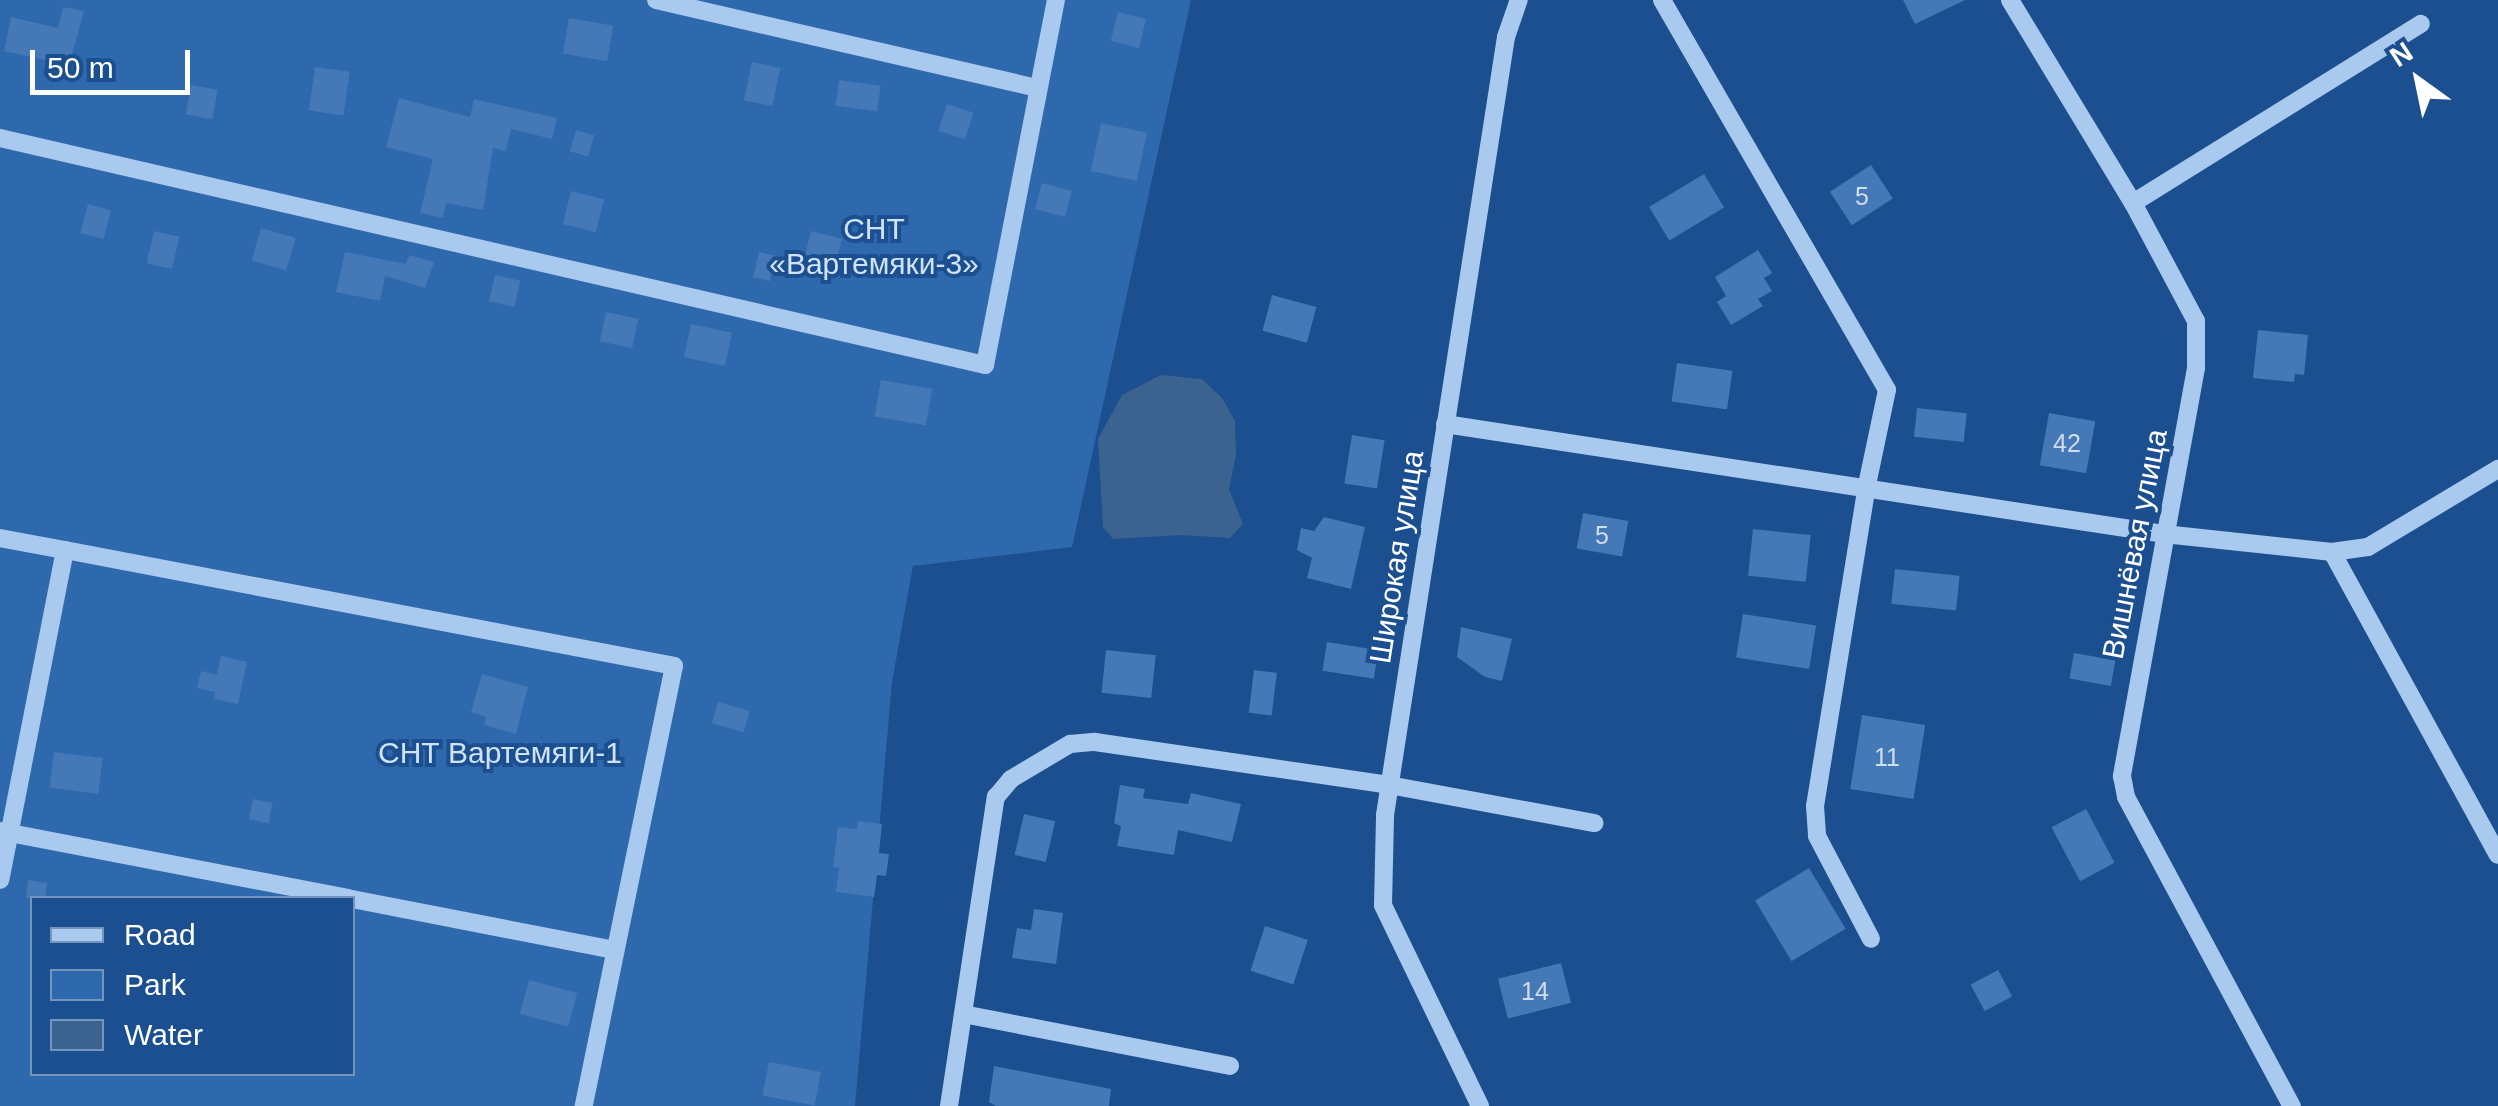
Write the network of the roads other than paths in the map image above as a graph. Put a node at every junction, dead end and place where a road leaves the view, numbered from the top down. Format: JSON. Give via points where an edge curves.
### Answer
{"nodes":[{"id":1,"x":656,"y":0,"type":"edge"},
{"id":2,"x":1056,"y":0,"type":"edge"},
{"id":3,"x":1519,"y":0,"type":"edge"},
{"id":4,"x":1662,"y":0,"type":"edge"},
{"id":5,"x":2010,"y":0,"type":"edge"},
{"id":6,"x":2421,"y":24,"type":"dead end"},
{"id":7,"x":1038,"y":88,"type":"junction"},
{"id":8,"x":0,"y":138,"type":"edge"},
{"id":9,"x":2132,"y":203,"type":"junction"},
{"id":10,"x":1445,"y":424,"type":"junction"},
{"id":11,"x":2498,"y":469,"type":"edge"},
{"id":12,"x":1867,"y":485,"type":"junction"},
{"id":13,"x":2164,"y":534,"type":"junction"},
{"id":14,"x":0,"y":538,"type":"edge"},
{"id":15,"x":65,"y":550,"type":"junction"},
{"id":16,"x":2332,"y":552,"type":"junction"},
{"id":17,"x":1389,"y":785,"type":"junction"},
{"id":18,"x":1594,"y":824,"type":"dead end"},
{"id":19,"x":5,"y":832,"type":"edge"},
{"id":20,"x":2498,"y":855,"type":"edge"},
{"id":21,"x":0,"y":880,"type":"edge"},
{"id":22,"x":335,"y":896,"type":"edge"},
{"id":23,"x":355,"y":900,"type":"edge"},
{"id":24,"x":1870,"y":939,"type":"dead end"},
{"id":25,"x":615,"y":950,"type":"junction"},
{"id":26,"x":964,"y":1014,"type":"junction"},
{"id":27,"x":1230,"y":1066,"type":"dead end"},
{"id":28,"x":584,"y":1106,"type":"edge"},
{"id":29,"x":950,"y":1106,"type":"edge"},
{"id":30,"x":1480,"y":1106,"type":"edge"},
{"id":31,"x":2292,"y":1106,"type":"edge"}],
"edges":[{"from":1,"to":7,"type":"street"},
{"from":2,"to":7,"type":"street"},
{"from":3,"to":10,"type":"street","name":"Широкая улица","via":[[1506,37]]},
{"from":4,"to":12,"type":"street","via":[[1887,390]]},
{"from":5,"to":9,"type":"street","name":"Вишнёвая улица"},
{"from":6,"to":9,"type":"street"},
{"from":7,"to":8,"type":"street","via":[[985,365]]},
{"from":9,"to":13,"type":"street","name":"Вишнёвая улица","via":[[2196,321],[2196,368]]},
{"from":10,"to":12,"type":"street"},
{"from":10,"to":17,"type":"street","name":"Широкая улица"},
{"from":11,"to":16,"type":"street","via":[[2368,547]]},
{"from":12,"to":13,"type":"street"},
{"from":12,"to":24,"type":"street","via":[[1815,806],[1817,836]]},
{"from":13,"to":16,"type":"street"},
{"from":13,"to":31,"type":"street","name":"Вишнёвая улица","via":[[2124,754],[2126,797]]},
{"from":14,"to":15,"type":"street"},
{"from":15,"to":19,"type":"street"},
{"from":15,"to":25,"type":"street","via":[[674,666]]},
{"from":16,"to":20,"type":"street"},
{"from":17,"to":18,"type":"street"},
{"from":17,"to":26,"type":"street","via":[[1095,742],[1070,744],[1011,779],[996,797]]},
{"from":17,"to":30,"type":"street","name":"Широкая улица","via":[[1383,905]]},
{"from":19,"to":21,"type":"street"},
{"from":19,"to":22,"type":"street"},
{"from":23,"to":25,"type":"street"},
{"from":25,"to":28,"type":"street"},
{"from":26,"to":27,"type":"street"},
{"from":26,"to":29,"type":"street"}]}
